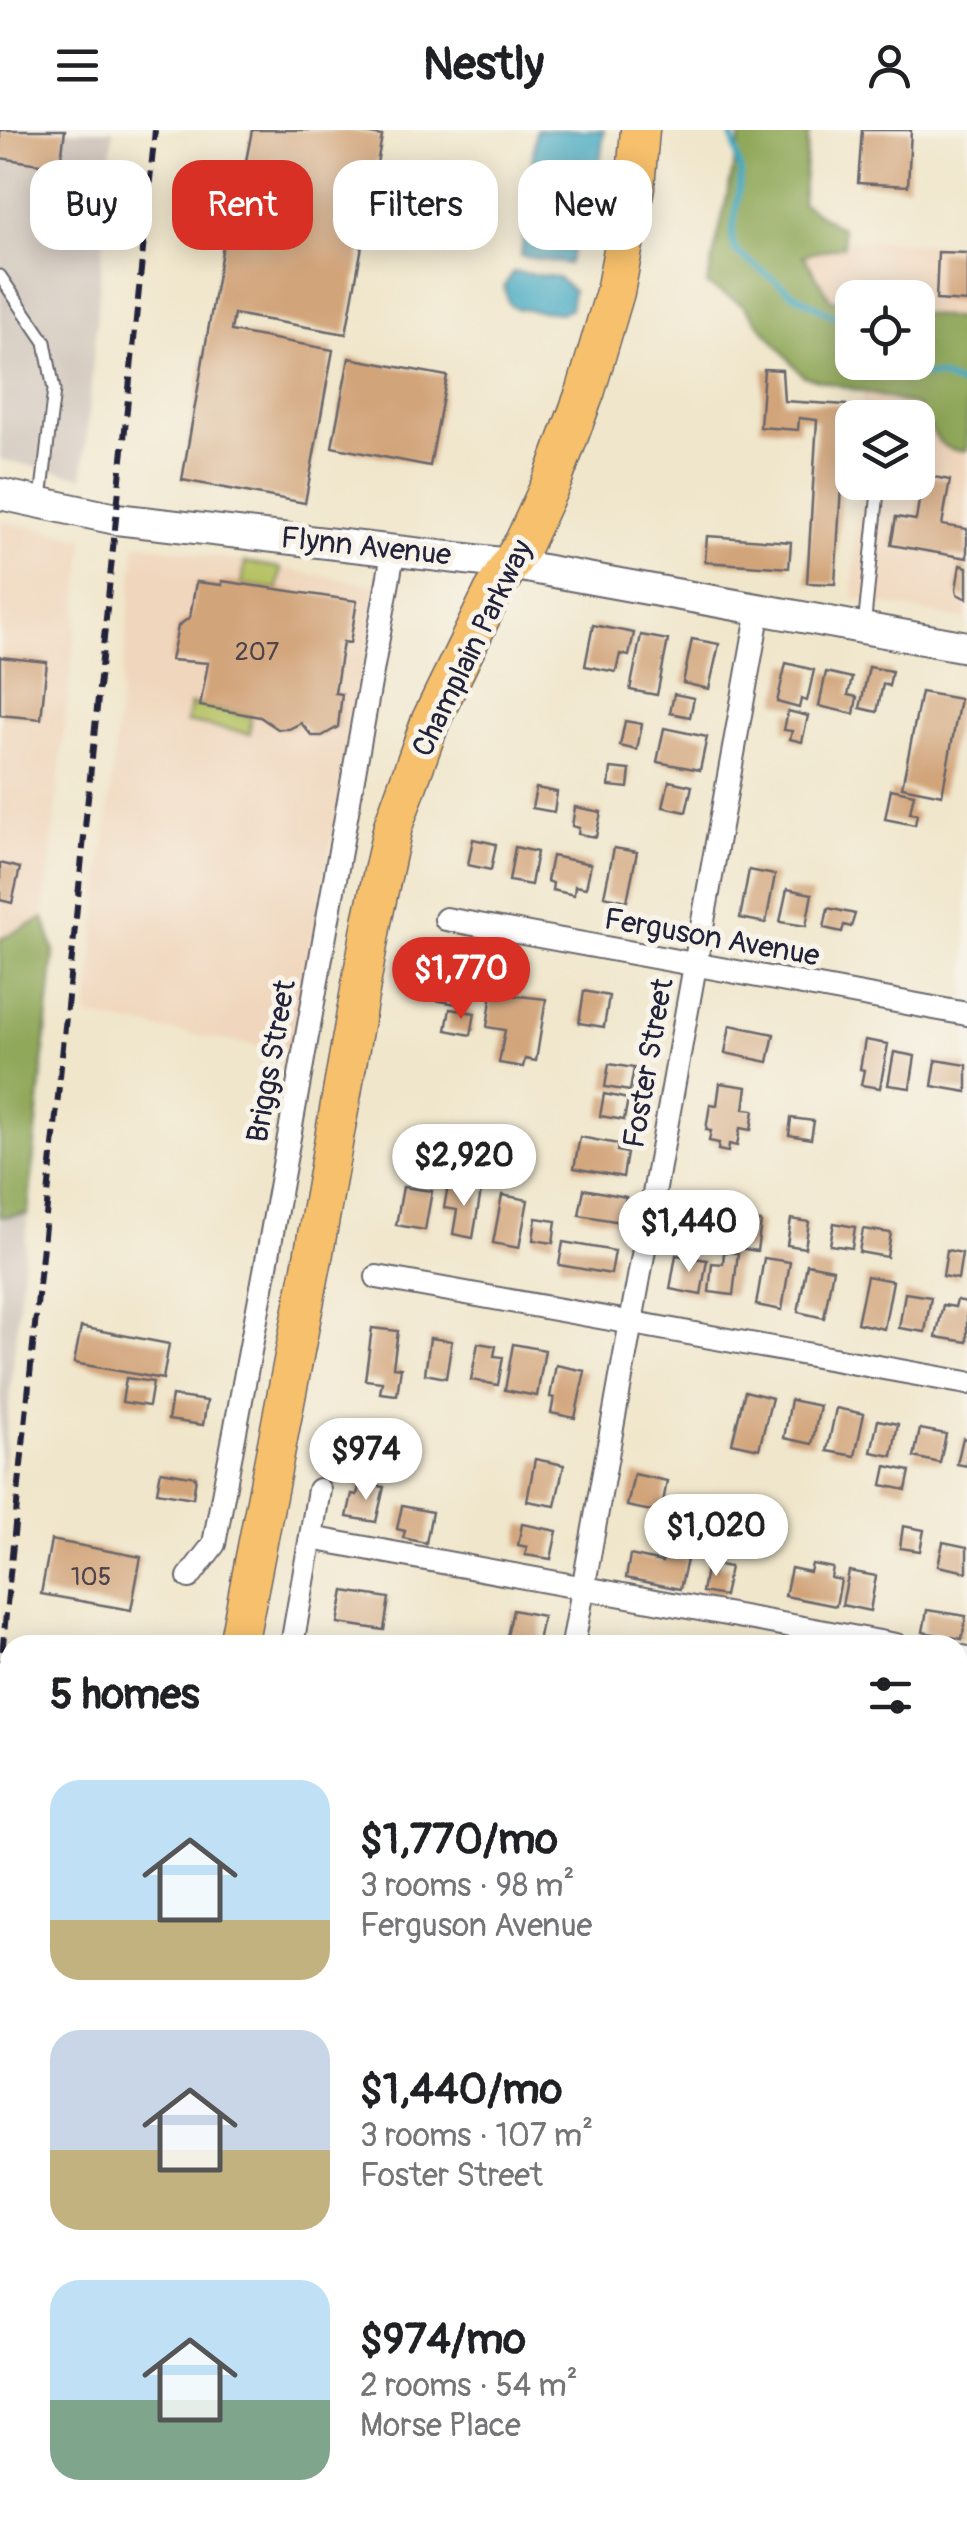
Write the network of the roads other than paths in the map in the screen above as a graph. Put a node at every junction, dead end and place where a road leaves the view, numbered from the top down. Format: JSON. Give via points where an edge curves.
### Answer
{"nodes":[{"id":1,"x":640,"y":130,"type":"edge"},
{"id":2,"x":3,"y":283,"type":"edge"},
{"id":3,"x":0,"y":494,"type":"edge"},
{"id":4,"x":877,"y":500,"type":"edge"},
{"id":5,"x":41,"y":504,"type":"junction"},
{"id":6,"x":394,"y":548,"type":"junction"},
{"id":7,"x":510,"y":564,"type":"junction"},
{"id":8,"x":759,"y":608,"type":"junction"},
{"id":9,"x":864,"y":628,"type":"junction"},
{"id":10,"x":967,"y":647,"type":"edge"},
{"id":11,"x":446,"y":919,"type":"dead end"},
{"id":12,"x":696,"y":964,"type":"junction"},
{"id":13,"x":967,"y":1014,"type":"edge"},
{"id":14,"x":377,"y":1277,"type":"dead end"},
{"id":15,"x":632,"y":1322,"type":"junction"},
{"id":16,"x":967,"y":1383,"type":"edge"},
{"id":17,"x":319,"y":1490,"type":"dead end"},
{"id":18,"x":311,"y":1538,"type":"junction"},
{"id":19,"x":190,"y":1577,"type":"dead end"},
{"id":20,"x":584,"y":1588,"type":"junction"},
{"id":21,"x":240,"y":1635,"type":"edge"},
{"id":22,"x":294,"y":1635,"type":"edge"},
{"id":23,"x":575,"y":1635,"type":"edge"},
{"id":24,"x":841,"y":1635,"type":"edge"}],
"edges":[{"from":1,"to":7,"type":"main road","name":"Champlain Parkway","via":[[635,187],[601,344],[553,479]]},
{"from":2,"to":5,"type":"lane","via":[[45,342],[54,390]]},
{"from":3,"to":5,"type":"street","name":"Flynn Avenue"},
{"from":4,"to":9,"type":"lane"},
{"from":5,"to":6,"type":"street","name":"Flynn Avenue","via":[[116,519]]},
{"from":6,"to":7,"type":"street","name":"Flynn Avenue"},
{"from":6,"to":19,"type":"street","name":"Briggs Street","via":[[214,1544]]},
{"from":7,"to":8,"type":"street","name":"Flynn Avenue"},
{"from":7,"to":21,"type":"main road","name":"Champlain Parkway","via":[[431,720],[386,854]]},
{"from":8,"to":9,"type":"street","name":"Flynn Avenue"},
{"from":8,"to":12,"type":"street","name":"Foster Street"},
{"from":9,"to":10,"type":"street","name":"Flynn Avenue"},
{"from":11,"to":12,"type":"street","name":"Ferguson Avenue"},
{"from":12,"to":13,"type":"street","name":"Ferguson Avenue"},
{"from":12,"to":15,"type":"street","name":"Foster Street"},
{"from":14,"to":15,"type":"street"},
{"from":15,"to":16,"type":"street"},
{"from":15,"to":20,"type":"street","name":"Foster Street"},
{"from":17,"to":18,"type":"street"},
{"from":18,"to":20,"type":"street"},
{"from":18,"to":22,"type":"street"},
{"from":20,"to":23,"type":"street","name":"Foster Street"},
{"from":20,"to":24,"type":"street"}]}
